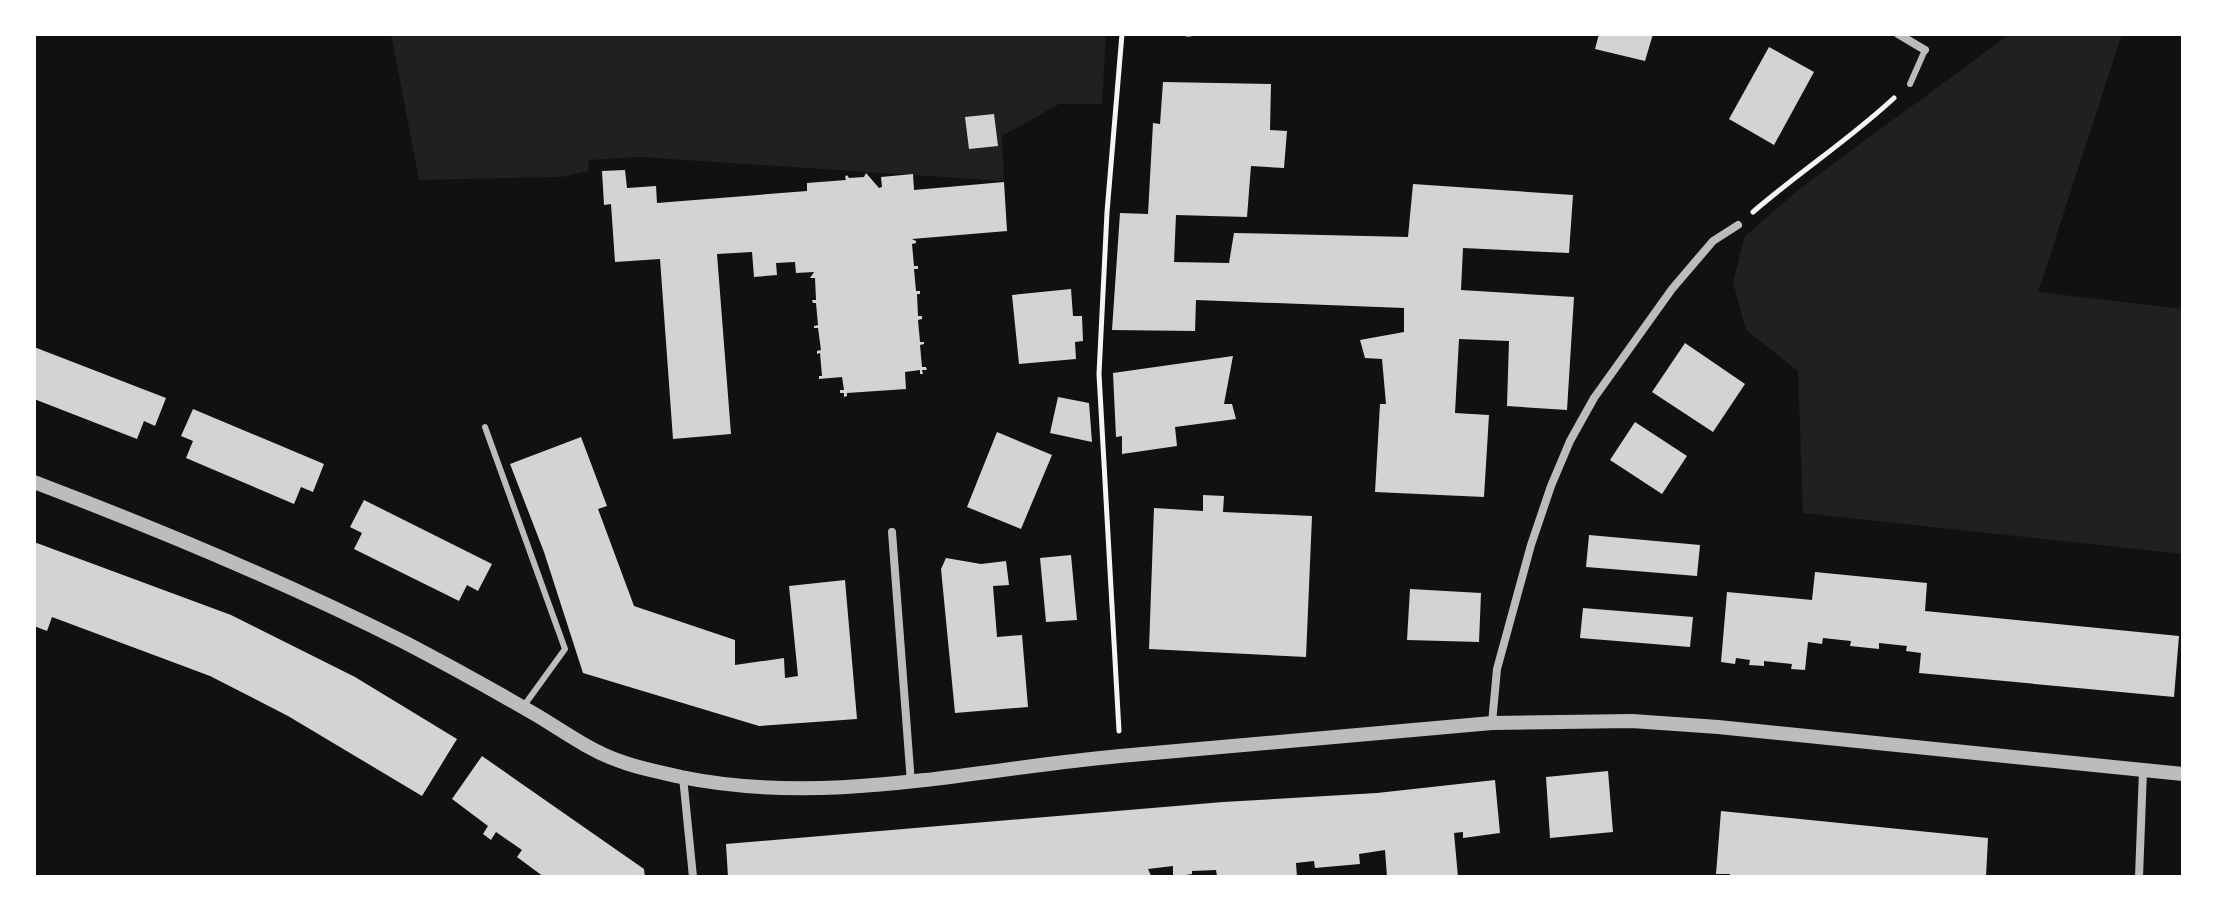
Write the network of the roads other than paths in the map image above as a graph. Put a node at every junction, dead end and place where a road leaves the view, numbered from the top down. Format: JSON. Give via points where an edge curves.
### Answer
{"nodes":[{"id":1,"x":1898,"y":34,"type":"edge"},
{"id":2,"x":1925,"y":50,"type":"joint"},
{"id":3,"x":1910,"y":84,"type":"road end"},
{"id":4,"x":1738,"y":225,"type":"road end"},
{"id":5,"x":485,"y":427,"type":"dead end"},
{"id":6,"x":34,"y":482,"type":"edge"},
{"id":7,"x":892,"y":532,"type":"dead end"},
{"id":8,"x":523,"y":707,"type":"junction"},
{"id":9,"x":1492,"y":723,"type":"junction"},
{"id":10,"x":2143,"y":771,"type":"junction"},
{"id":11,"x":2183,"y":774,"type":"edge"},
{"id":12,"x":683,"y":777,"type":"junction"},
{"id":13,"x":911,"y":784,"type":"junction"},
{"id":14,"x":693,"y":877,"type":"edge"},
{"id":15,"x":2139,"y":877,"type":"edge"}],
"edges":[{"from":1,"to":2,"type":"street"},
{"from":2,"to":3,"type":"lane"},
{"from":4,"to":9,"type":"street","via":[[1713,241],[1672,289],[1594,398],[1570,441],[1531,545],[1497,669]]},
{"from":5,"to":8,"type":"lane","via":[[565,649]]},
{"from":6,"to":8,"type":"street","via":[[287,585]]},
{"from":7,"to":13,"type":"street"},
{"from":8,"to":12,"type":"street","via":[[616,760]]},
{"from":9,"to":10,"type":"street","via":[[1664,722]]},
{"from":9,"to":13,"type":"street","via":[[1060,761]]},
{"from":10,"to":11,"type":"street"},
{"from":10,"to":15,"type":"street"},
{"from":12,"to":13,"type":"street","via":[[775,788]]},
{"from":12,"to":14,"type":"street"}]}
